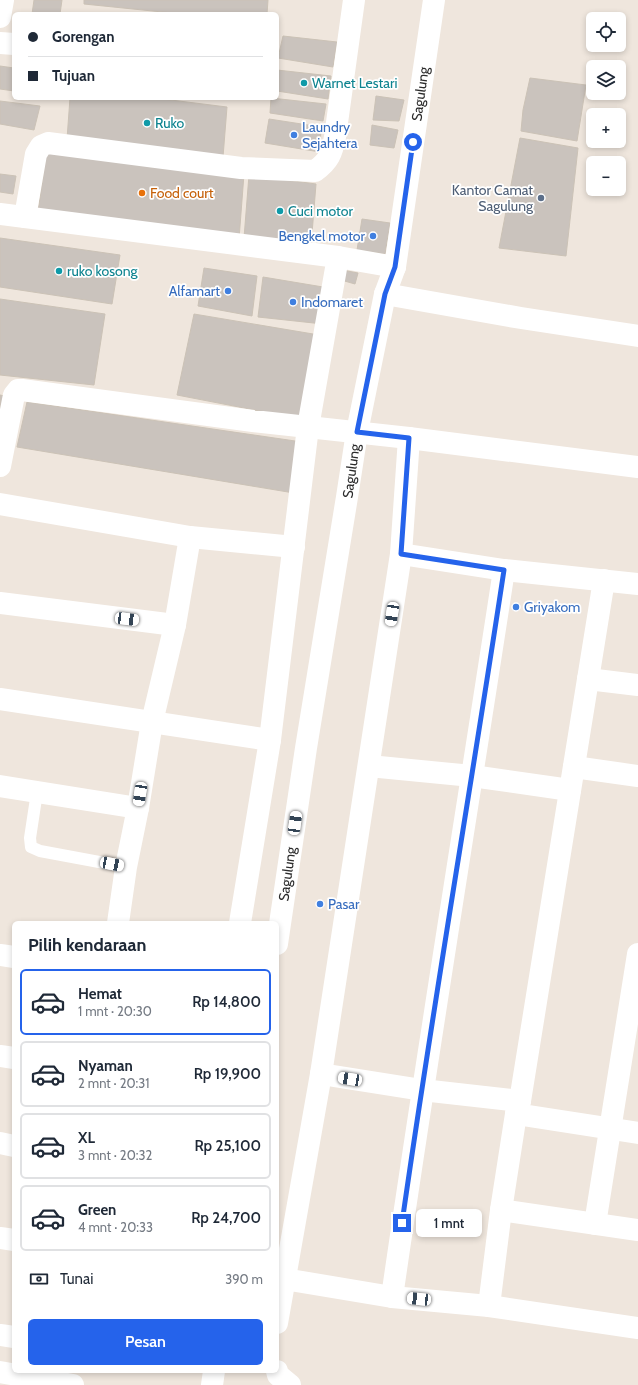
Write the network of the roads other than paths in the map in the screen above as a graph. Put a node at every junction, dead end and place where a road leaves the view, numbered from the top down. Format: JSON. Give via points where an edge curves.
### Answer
{"nodes":[{"id":1,"x":3,"y":0,"type":"edge"},
{"id":2,"x":354,"y":0,"type":"edge"},
{"id":3,"x":434,"y":0,"type":"edge"},
{"id":4,"x":0,"y":17,"type":"edge"},
{"id":5,"x":0,"y":43,"type":"edge"},
{"id":6,"x":12,"y":44,"type":"edge"},
{"id":7,"x":0,"y":214,"type":"edge"},
{"id":8,"x":25,"y":217,"type":"junction"},
{"id":9,"x":338,"y":257,"type":"junction"},
{"id":10,"x":395,"y":267,"type":"junction"},
{"id":11,"x":385,"y":294,"type":"junction"},
{"id":12,"x":638,"y":336,"type":"edge"},
{"id":13,"x":308,"y":427,"type":"junction"},
{"id":14,"x":357,"y":432,"type":"junction"},
{"id":15,"x":409,"y":438,"type":"junction"},
{"id":16,"x":0,"y":466,"type":"edge"},
{"id":17,"x":638,"y":467,"type":"edge"},
{"id":18,"x":0,"y":504,"type":"edge"},
{"id":19,"x":190,"y":537,"type":"junction"},
{"id":20,"x":294,"y":547,"type":"junction"},
{"id":21,"x":401,"y":554,"type":"junction"},
{"id":22,"x":504,"y":570,"type":"junction"},
{"id":23,"x":604,"y":580,"type":"junction"},
{"id":24,"x":638,"y":584,"type":"edge"},
{"id":25,"x":0,"y":603,"type":"edge"},
{"id":26,"x":175,"y":625,"type":"junction"},
{"id":27,"x":588,"y":679,"type":"junction"},
{"id":28,"x":638,"y":685,"type":"edge"},
{"id":29,"x":0,"y":699,"type":"edge"},
{"id":30,"x":152,"y":722,"type":"junction"},
{"id":31,"x":270,"y":740,"type":"junction"},
{"id":32,"x":368,"y":766,"type":"junction"},
{"id":33,"x":574,"y":767,"type":"junction"},
{"id":34,"x":472,"y":776,"type":"junction"},
{"id":35,"x":638,"y":776,"type":"edge"},
{"id":36,"x":0,"y":786,"type":"edge"},
{"id":37,"x":570,"y":790,"type":"junction"},
{"id":38,"x":37,"y":792,"type":"junction"},
{"id":39,"x":138,"y":808,"type":"junction"},
{"id":40,"x":126,"y":867,"type":"junction"},
{"id":41,"x":118,"y":921,"type":"edge"},
{"id":42,"x":240,"y":921,"type":"edge"},
{"id":43,"x":279,"y":930,"type":"edge"},
{"id":44,"x":638,"y":954,"type":"edge"},
{"id":45,"x":0,"y":955,"type":"edge"},
{"id":46,"x":12,"y":957,"type":"edge"},
{"id":47,"x":0,"y":1056,"type":"edge"},
{"id":48,"x":12,"y":1058,"type":"edge"},
{"id":49,"x":321,"y":1074,"type":"junction"},
{"id":50,"x":422,"y":1090,"type":"junction"},
{"id":51,"x":518,"y":1108,"type":"junction"},
{"id":52,"x":610,"y":1128,"type":"junction"},
{"id":53,"x":638,"y":1133,"type":"edge"},
{"id":54,"x":0,"y":1143,"type":"edge"},
{"id":55,"x":12,"y":1146,"type":"edge"},
{"id":56,"x":501,"y":1210,"type":"junction"},
{"id":57,"x":595,"y":1224,"type":"junction"},
{"id":58,"x":638,"y":1230,"type":"edge"},
{"id":59,"x":0,"y":1238,"type":"edge"},
{"id":60,"x":12,"y":1240,"type":"edge"},
{"id":61,"x":284,"y":1279,"type":"junction"},
{"id":62,"x":392,"y":1297,"type":"junction"},
{"id":63,"x":489,"y":1306,"type":"junction"},
{"id":64,"x":279,"y":1310,"type":"edge"},
{"id":65,"x":638,"y":1328,"type":"edge"},
{"id":66,"x":0,"y":1335,"type":"edge"},
{"id":67,"x":12,"y":1337,"type":"edge"},
{"id":68,"x":0,"y":1372,"type":"edge"},
{"id":69,"x":214,"y":1373,"type":"edge"},
{"id":70,"x":278,"y":1373,"type":"edge"},
{"id":71,"x":73,"y":1385,"type":"edge"},
{"id":72,"x":212,"y":1385,"type":"edge"},
{"id":73,"x":290,"y":1385,"type":"edge"}],
"edges":[{"from":1,"to":4,"type":"street"},
{"from":2,"to":8,"type":"street","via":[[332,152],[325,164],[315,171],[241,168],[48,143],[40,146],[36,154]]},
{"from":3,"to":10,"type":"street","name":"Sagulung"},
{"from":5,"to":6,"type":"street"},
{"from":7,"to":8,"type":"street"},
{"from":8,"to":9,"type":"street"},
{"from":9,"to":10,"type":"street"},
{"from":9,"to":13,"type":"street"},
{"from":10,"to":11,"type":"street","name":"Sagulung"},
{"from":11,"to":12,"type":"street"},
{"from":11,"to":14,"type":"street","name":"Sagulung"},
{"from":13,"to":14,"type":"street"},
{"from":13,"to":16,"type":"street","via":[[18,390],[14,395]]},
{"from":13,"to":20,"type":"street"},
{"from":14,"to":15,"type":"street"},
{"from":14,"to":43,"type":"street","name":"Sagulung"},
{"from":15,"to":17,"type":"street"},
{"from":15,"to":21,"type":"street"},
{"from":18,"to":19,"type":"street"},
{"from":19,"to":20,"type":"street"},
{"from":19,"to":26,"type":"street"},
{"from":20,"to":31,"type":"street"},
{"from":21,"to":22,"type":"street"},
{"from":21,"to":32,"type":"street"},
{"from":22,"to":23,"type":"street"},
{"from":22,"to":34,"type":"street"},
{"from":23,"to":24,"type":"street"},
{"from":23,"to":27,"type":"street"},
{"from":25,"to":26,"type":"street"},
{"from":26,"to":30,"type":"street"},
{"from":27,"to":28,"type":"street"},
{"from":27,"to":33,"type":"street"},
{"from":29,"to":30,"type":"street"},
{"from":30,"to":31,"type":"street"},
{"from":30,"to":39,"type":"street"},
{"from":31,"to":42,"type":"street"},
{"from":32,"to":34,"type":"street"},
{"from":32,"to":49,"type":"street"},
{"from":33,"to":35,"type":"street"},
{"from":33,"to":37,"type":"street"},
{"from":34,"to":37,"type":"street"},
{"from":34,"to":50,"type":"street"},
{"from":36,"to":38,"type":"street"},
{"from":37,"to":51,"type":"street"},
{"from":38,"to":39,"type":"street"},
{"from":38,"to":40,"type":"lane","via":[[31,847],[40,851]]},
{"from":39,"to":40,"type":"street"},
{"from":40,"to":41,"type":"street"},
{"from":44,"to":52,"type":"street"},
{"from":45,"to":46,"type":"street"},
{"from":47,"to":48,"type":"street"},
{"from":49,"to":50,"type":"street"},
{"from":49,"to":61,"type":"street"},
{"from":50,"to":51,"type":"street"},
{"from":50,"to":62,"type":"street"},
{"from":51,"to":52,"type":"street"},
{"from":51,"to":56,"type":"street"},
{"from":52,"to":53,"type":"street"},
{"from":52,"to":57,"type":"street"},
{"from":54,"to":55,"type":"street"},
{"from":56,"to":57,"type":"street"},
{"from":56,"to":63,"type":"street"},
{"from":57,"to":58,"type":"street"},
{"from":59,"to":60,"type":"street"},
{"from":61,"to":62,"type":"street"},
{"from":61,"to":64,"type":"street"},
{"from":62,"to":63,"type":"street"},
{"from":63,"to":65,"type":"street"},
{"from":66,"to":67,"type":"street"},
{"from":68,"to":71,"type":"street"},
{"from":69,"to":72,"type":"street"},
{"from":70,"to":73,"type":"street"}]}
